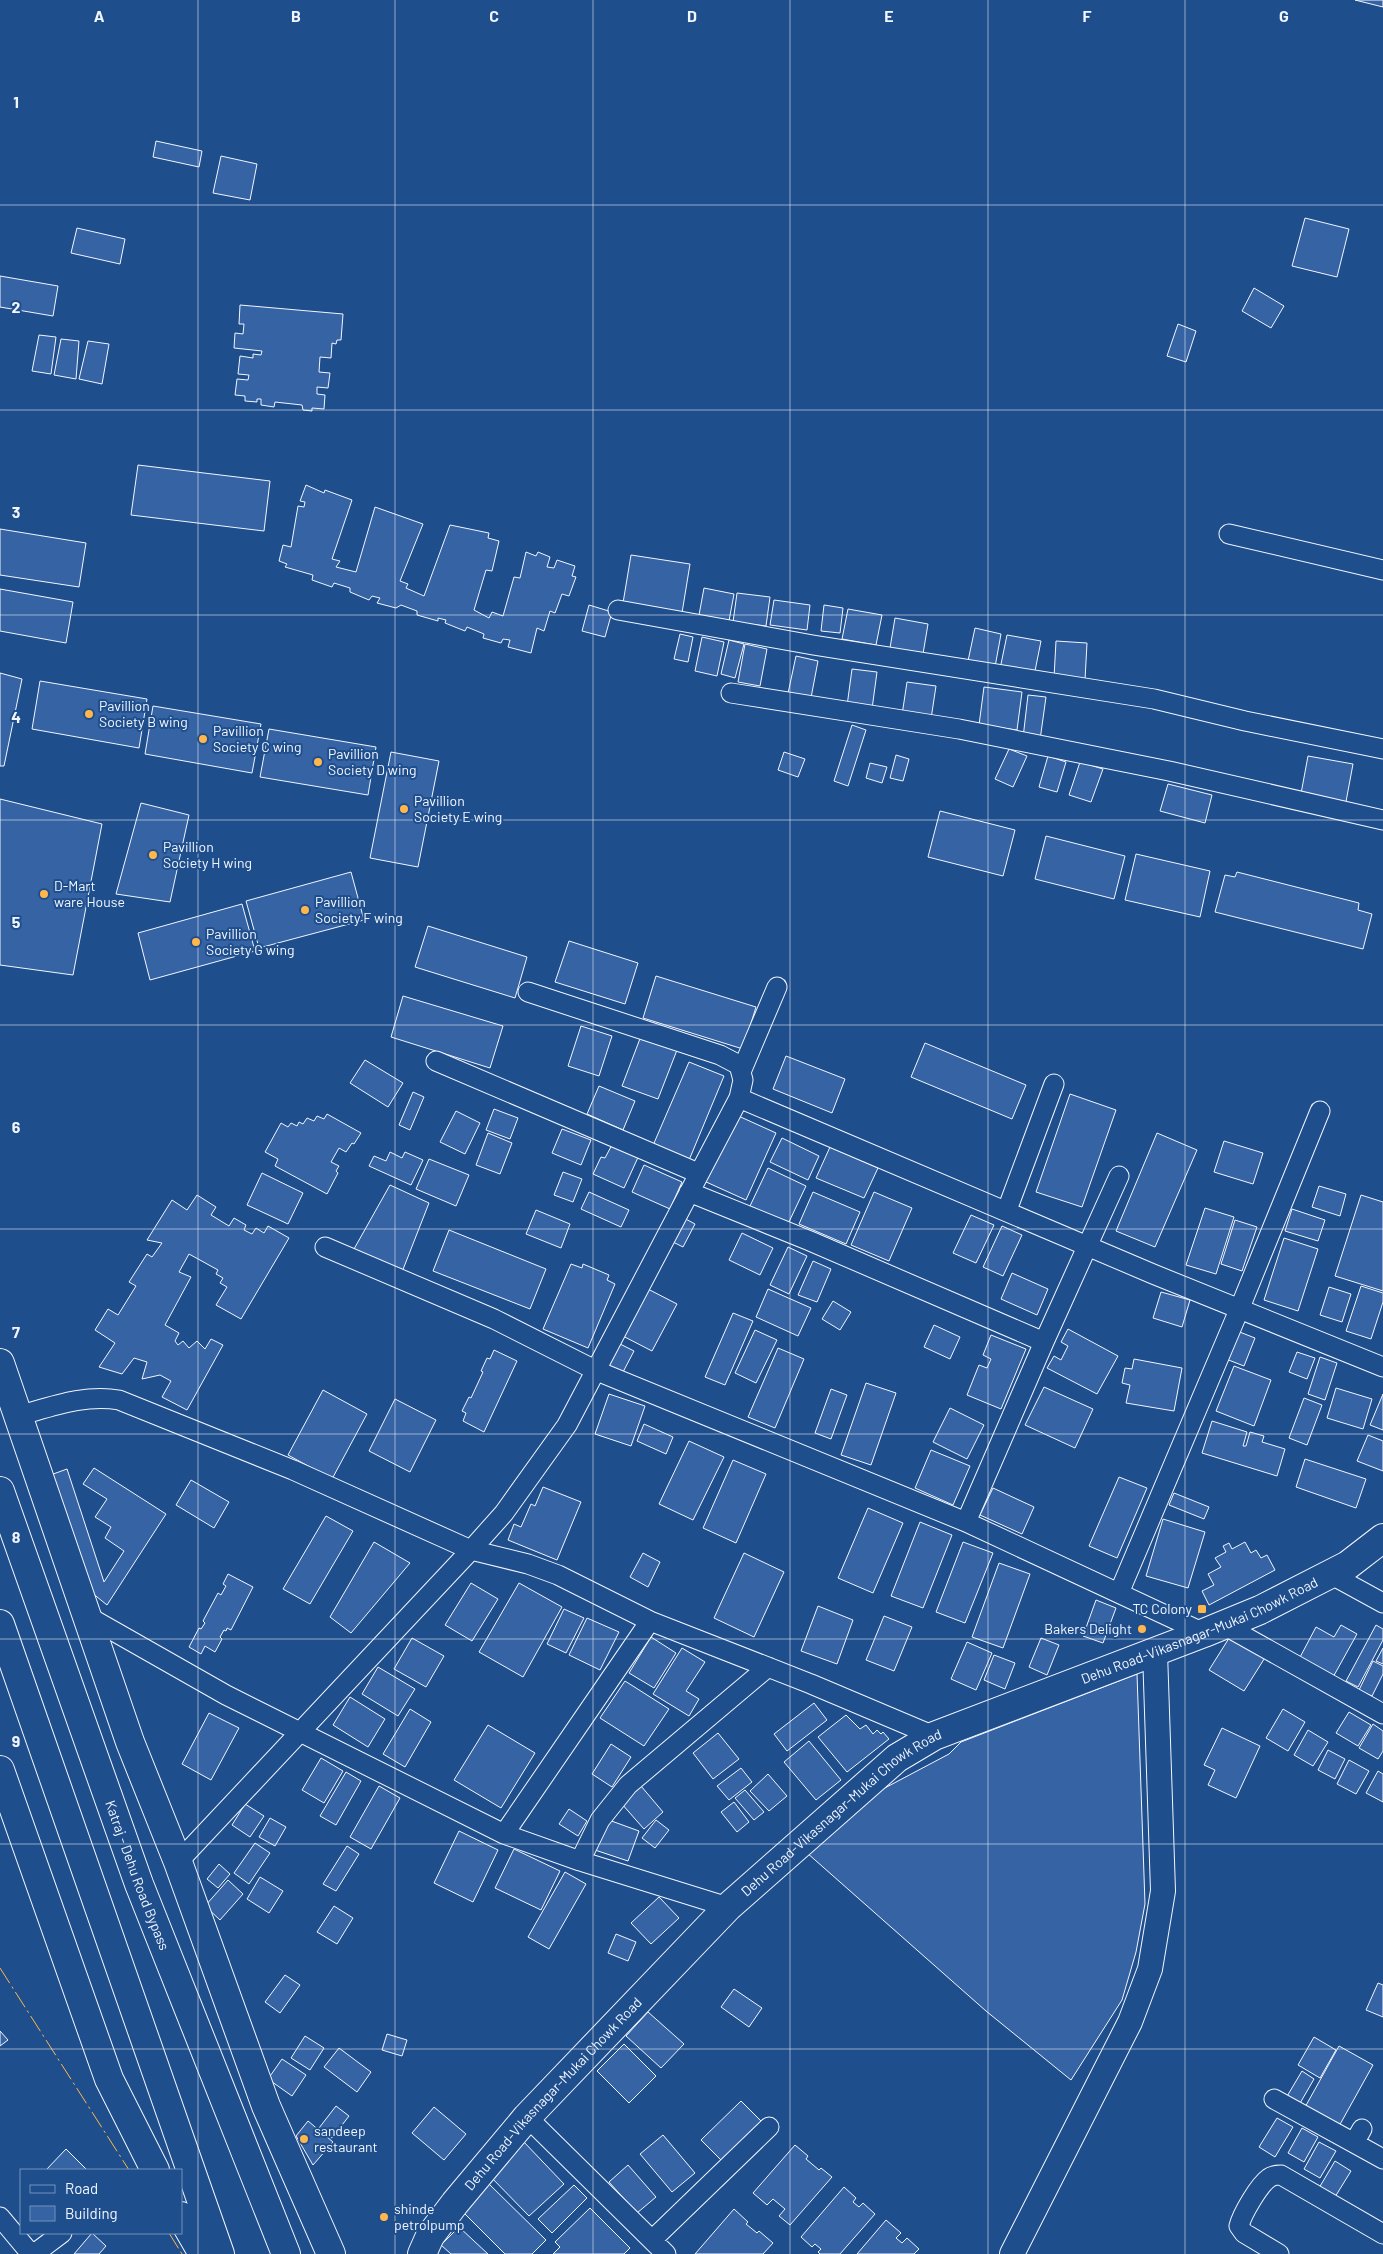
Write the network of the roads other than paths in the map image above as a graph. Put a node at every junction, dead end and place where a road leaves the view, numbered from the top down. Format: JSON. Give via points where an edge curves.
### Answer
{"nodes":[{"id":1,"x":1229,"y":534,"type":"dead end"},
{"id":2,"x":1383,"y":570,"type":"edge"},
{"id":3,"x":618,"y":610,"type":"dead end"},
{"id":4,"x":730,"y":694,"type":"dead end"},
{"id":5,"x":1383,"y":749,"type":"edge"},
{"id":6,"x":1383,"y":820,"type":"edge"},
{"id":7,"x":777,"y":987,"type":"dead end"},
{"id":8,"x":528,"y":992,"type":"dead end"},
{"id":9,"x":436,"y":1061,"type":"dead end"},
{"id":10,"x":741,"y":1072,"type":"junction"},
{"id":11,"x":1054,"y":1084,"type":"dead end"},
{"id":12,"x":739,"y":1098,"type":"junction"},
{"id":13,"x":1320,"y":1112,"type":"dead end"},
{"id":14,"x":698,"y":1173,"type":"junction"},
{"id":15,"x":1118,"y":1176,"type":"dead end"},
{"id":16,"x":689,"y":1192,"type":"junction"},
{"id":17,"x":1007,"y":1210,"type":"junction"},
{"id":18,"x":1087,"y":1245,"type":"junction"},
{"id":19,"x":325,"y":1247,"type":"dead end"},
{"id":20,"x":1240,"y":1310,"type":"junction"},
{"id":21,"x":1044,"y":1342,"type":"junction"},
{"id":22,"x":0,"y":1363,"type":"edge"},
{"id":23,"x":1383,"y":1366,"type":"edge"},
{"id":24,"x":597,"y":1371,"type":"junction"},
{"id":25,"x":18,"y":1416,"type":"junction"},
{"id":26,"x":0,"y":1491,"type":"edge"},
{"id":27,"x":966,"y":1522,"type":"junction"},
{"id":28,"x":1383,"y":1538,"type":"edge"},
{"id":29,"x":471,"y":1550,"type":"junction"},
{"id":30,"x":1330,"y":1574,"type":"junction"},
{"id":31,"x":1118,"y":1593,"type":"junction"},
{"id":32,"x":1383,"y":1604,"type":"edge"},
{"id":33,"x":87,"y":1616,"type":"junction"},
{"id":34,"x":650,"y":1621,"type":"junction"},
{"id":35,"x":0,"y":1624,"type":"edge"},
{"id":36,"x":1214,"y":1629,"type":"junction"},
{"id":37,"x":1155,"y":1652,"type":"junction"},
{"id":38,"x":768,"y":1667,"type":"junction"},
{"id":39,"x":1383,"y":1714,"type":"edge"},
{"id":40,"x":302,"y":1732,"type":"junction"},
{"id":41,"x":934,"y":1736,"type":"junction"},
{"id":42,"x":0,"y":1770,"type":"edge"},
{"id":43,"x":504,"y":1834,"type":"junction"},
{"id":44,"x":580,"y":1861,"type":"junction"},
{"id":45,"x":178,"y":1862,"type":"junction"},
{"id":46,"x":728,"y":1907,"type":"junction"},
{"id":47,"x":1274,"y":2099,"type":"dead end"},
{"id":48,"x":528,"y":2117,"type":"junction"},
{"id":49,"x":769,"y":2128,"type":"dead end"},
{"id":50,"x":1383,"y":2159,"type":"edge"},
{"id":51,"x":152,"y":2169,"type":"edge"},
{"id":52,"x":0,"y":2216,"type":"edge"},
{"id":53,"x":182,"y":2218,"type":"edge"},
{"id":54,"x":61,"y":2234,"type":"edge"},
{"id":55,"x":1383,"y":2234,"type":"edge"},
{"id":56,"x":652,"y":2240,"type":"junction"},
{"id":57,"x":33,"y":2254,"type":"edge"},
{"id":58,"x":203,"y":2254,"type":"edge"},
{"id":59,"x":220,"y":2254,"type":"edge"},
{"id":60,"x":286,"y":2254,"type":"edge"},
{"id":61,"x":331,"y":2254,"type":"edge"},
{"id":62,"x":422,"y":2254,"type":"edge"},
{"id":63,"x":666,"y":2254,"type":"edge"},
{"id":64,"x":1012,"y":2254,"type":"edge"},
{"id":65,"x":1278,"y":2254,"type":"edge"}],
"edges":[{"from":1,"to":2,"type":"street"},
{"from":3,"to":5,"type":"street","via":[[813,645],[1154,699]]},
{"from":4,"to":6,"type":"street","via":[[959,729]]},
{"from":7,"to":10,"type":"street"},
{"from":8,"to":10,"type":"street","via":[[720,1055],[739,1065]]},
{"from":9,"to":14,"type":"street"},
{"from":10,"to":12,"type":"street","via":[[743,1080]]},
{"from":11,"to":17,"type":"street"},
{"from":12,"to":14,"type":"street"},
{"from":12,"to":17,"type":"street"},
{"from":13,"to":20,"type":"street"},
{"from":14,"to":16,"type":"street"},
{"from":15,"to":18,"type":"street"},
{"from":16,"to":21,"type":"street"},
{"from":16,"to":24,"type":"street"},
{"from":17,"to":18,"type":"street"},
{"from":18,"to":20,"type":"street"},
{"from":18,"to":21,"type":"street"},
{"from":19,"to":24,"type":"street","via":[[494,1319]]},
{"from":20,"to":23,"type":"street"},
{"from":20,"to":31,"type":"street"},
{"from":21,"to":27,"type":"street"},
{"from":22,"to":25,"type":"main road"},
{"from":24,"to":27,"type":"street"},
{"from":24,"to":29,"type":"street","via":[[567,1425],[539,1466]]},
{"from":25,"to":29,"type":"street","via":[[81,1399],[103,1397],[119,1400],[293,1470]]},
{"from":25,"to":33,"type":"main road"},
{"from":26,"to":60,"type":"main road","name":"Katraj - Dehu Road Bypass","via":[[139,1884]]},
{"from":27,"to":31,"type":"street"},
{"from":28,"to":30,"type":"main road","name":"Dehu Road-Vikasnagar-Mukai Chowk Road","via":[[1348,1565]]},
{"from":29,"to":34,"type":"street","via":[[558,1575]]},
{"from":29,"to":40,"type":"street"},
{"from":30,"to":32,"type":"street"},
{"from":30,"to":36,"type":"main road","name":"Dehu Road-Vikasnagar-Mukai Chowk Road","via":[[1260,1610]]},
{"from":31,"to":36,"type":"street"},
{"from":33,"to":40,"type":"street","via":[[226,1695]]},
{"from":33,"to":45,"type":"main road","via":[[130,1742]]},
{"from":34,"to":38,"type":"street"},
{"from":34,"to":43,"type":"street"},
{"from":35,"to":59,"type":"main road"},
{"from":36,"to":37,"type":"main road","name":"Dehu Road-Vikasnagar-Mukai Chowk Road"},
{"from":36,"to":39,"type":"street"},
{"from":37,"to":41,"type":"main road","name":"Dehu Road-Vikasnagar-Mukai Chowk Road"},
{"from":37,"to":64,"type":"street","via":[[1163,1891],[1150,1969],[1130,2022]]},
{"from":38,"to":41,"type":"street"},
{"from":38,"to":44,"type":"street","via":[[628,1785],[600,1820]]},
{"from":40,"to":43,"type":"street"},
{"from":40,"to":45,"type":"street"},
{"from":41,"to":46,"type":"main road","name":"Dehu Road-Vikasnagar-Mukai Chowk Road","via":[[896,1758]]},
{"from":42,"to":51,"type":"main road","via":[[109,2078]]},
{"from":43,"to":44,"type":"street"},
{"from":44,"to":46,"type":"street"},
{"from":45,"to":61,"type":"main road","via":[[266,2106]]},
{"from":46,"to":48,"type":"main road","name":"Dehu Road-Vikasnagar-Mukai Chowk Road"},
{"from":47,"to":50,"type":"street","via":[[1358,2136]]},
{"from":48,"to":56,"type":"street"},
{"from":48,"to":62,"type":"main road","name":"Dehu Road-Vikasnagar-Mukai Chowk Road","via":[[450,2209],[430,2236]]},
{"from":49,"to":56,"type":"street"},
{"from":52,"to":57,"type":"street"},
{"from":53,"to":58,"type":"main road"},
{"from":54,"to":57,"type":"street"},
{"from":55,"to":65,"type":"street","via":[[1281,2175],[1272,2176],[1246,2210],[1240,2226],[1244,2233]]},
{"from":56,"to":63,"type":"street"}]}
